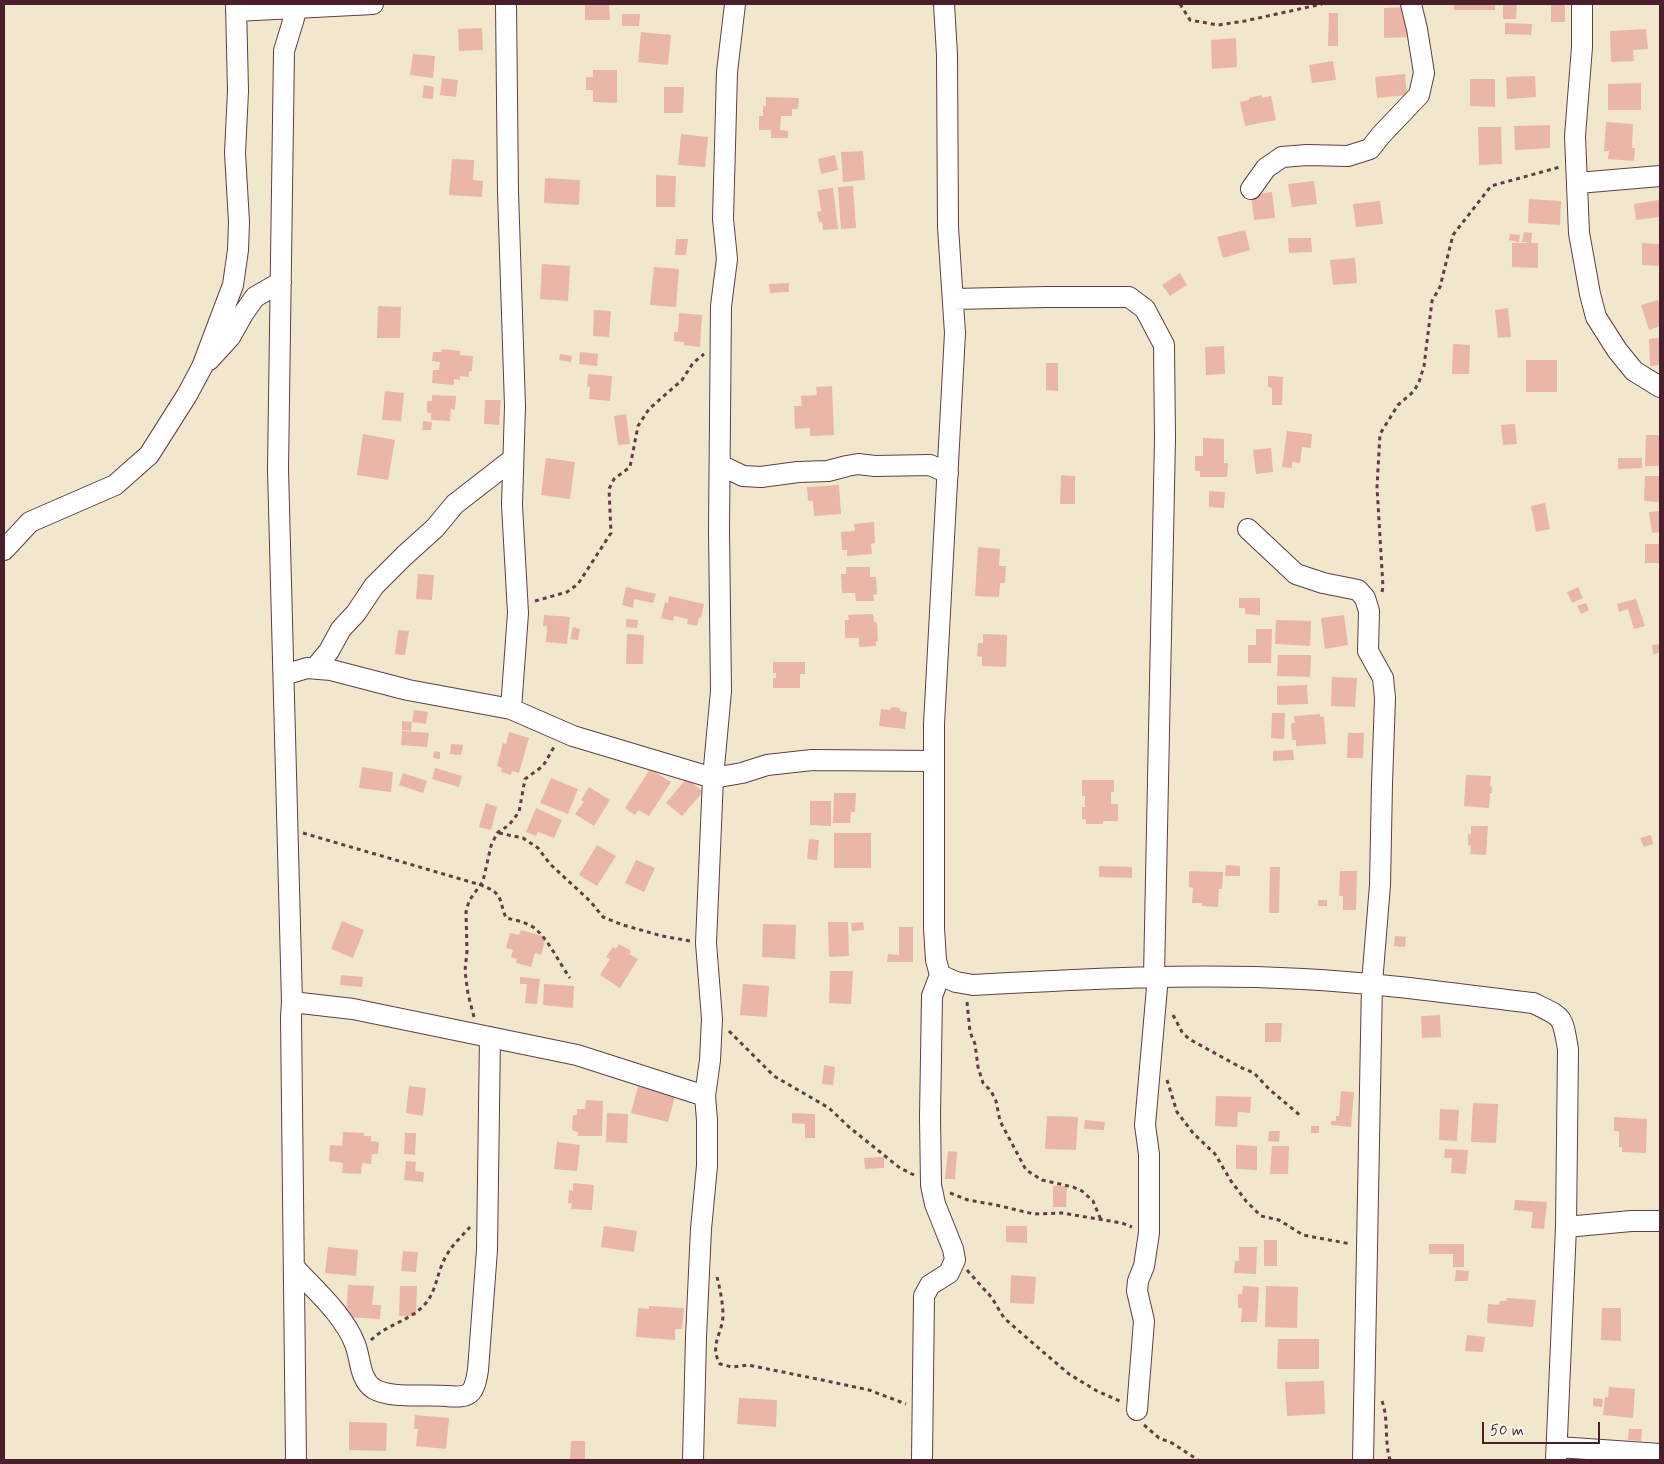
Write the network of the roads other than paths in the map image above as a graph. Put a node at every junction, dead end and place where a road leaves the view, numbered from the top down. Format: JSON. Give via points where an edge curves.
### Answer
{"nodes":[{"id":1,"x":373,"y":4,"type":"edge"},
{"id":2,"x":506,"y":4,"type":"edge"},
{"id":3,"x":735,"y":4,"type":"edge"},
{"id":4,"x":944,"y":4,"type":"edge"},
{"id":5,"x":1411,"y":4,"type":"edge"},
{"id":6,"x":1582,"y":4,"type":"edge"},
{"id":7,"x":236,"y":8,"type":"edge"},
{"id":8,"x":297,"y":8,"type":"junction"},
{"id":9,"x":1660,"y":176,"type":"edge"},
{"id":10,"x":1578,"y":183,"type":"junction"},
{"id":11,"x":1251,"y":188,"type":"dead end"},
{"id":12,"x":280,"y":282,"type":"junction"},
{"id":13,"x":953,"y":299,"type":"junction"},
{"id":14,"x":202,"y":367,"type":"junction"},
{"id":15,"x":1660,"y":387,"type":"edge"},
{"id":16,"x":513,"y":459,"type":"junction"},
{"id":17,"x":720,"y":465,"type":"junction"},
{"id":18,"x":948,"y":473,"type":"junction"},
{"id":19,"x":1248,"y":529,"type":"dead end"},
{"id":20,"x":4,"y":550,"type":"edge"},
{"id":21,"x":314,"y":668,"type":"junction"},
{"id":22,"x":284,"y":675,"type":"junction"},
{"id":23,"x":511,"y":709,"type":"junction"},
{"id":24,"x":934,"y":761,"type":"junction"},
{"id":25,"x":713,"y":778,"type":"junction"},
{"id":26,"x":940,"y":975,"type":"junction"},
{"id":27,"x":1156,"y":981,"type":"junction"},
{"id":28,"x":1372,"y":983,"type":"junction"},
{"id":29,"x":292,"y":1002,"type":"junction"},
{"id":30,"x":484,"y":1036,"type":"junction"},
{"id":31,"x":705,"y":1096,"type":"junction"},
{"id":32,"x":1660,"y":1220,"type":"edge"},
{"id":33,"x":1566,"y":1227,"type":"junction"},
{"id":34,"x":294,"y":1267,"type":"junction"},
{"id":35,"x":1136,"y":1410,"type":"road end"},
{"id":36,"x":1557,"y":1454,"type":"edge"},
{"id":37,"x":1660,"y":1454,"type":"edge"},
{"id":38,"x":296,"y":1460,"type":"edge"},
{"id":39,"x":693,"y":1460,"type":"edge"},
{"id":40,"x":922,"y":1460,"type":"edge"},
{"id":41,"x":1362,"y":1460,"type":"edge"}],
"edges":[{"from":1,"to":8,"type":"street"},
{"from":2,"to":16,"type":"street","via":[[515,406]]},
{"from":3,"to":17,"type":"street","via":[[727,72]]},
{"from":4,"to":13,"type":"street","via":[[948,227]]},
{"from":5,"to":11,"type":"street","via":[[1424,74],[1418,95],[1370,149],[1348,156],[1282,157],[1266,168]]},
{"from":6,"to":10,"type":"street","via":[[1575,136]]},
{"from":7,"to":8,"type":"street"},
{"from":7,"to":14,"type":"street","via":[[238,250],[233,285]]},
{"from":8,"to":12,"type":"street","via":[[284,51]]},
{"from":9,"to":10,"type":"street"},
{"from":10,"to":15,"type":"street","via":[[1579,233],[1596,317],[1616,350],[1634,371]]},
{"from":12,"to":14,"type":"street","via":[[255,297],[230,337]]},
{"from":12,"to":22,"type":"street","via":[[278,469]]},
{"from":13,"to":18,"type":"street","via":[[955,333]]},
{"from":13,"to":27,"type":"street","via":[[1129,298],[1145,309],[1164,345]]},
{"from":14,"to":20,"type":"street","via":[[149,455],[115,485],[30,522]]},
{"from":16,"to":21,"type":"street","via":[[455,504],[435,528],[374,586]]},
{"from":16,"to":23,"type":"street","via":[[518,613]]},
{"from":17,"to":18,"type":"street","via":[[742,476],[760,477],[828,471],[858,464],[930,465]]},
{"from":17,"to":25,"type":"street","via":[[721,691]]},
{"from":18,"to":24,"type":"street"},
{"from":19,"to":28,"type":"street","via":[[1296,574],[1358,590],[1369,611],[1368,651],[1383,678],[1386,698],[1380,885]]},
{"from":21,"to":22,"type":"street"},
{"from":21,"to":23,"type":"street"},
{"from":22,"to":29,"type":"street"},
{"from":23,"to":25,"type":"street","via":[[564,731]]},
{"from":24,"to":25,"type":"street","via":[[812,760]]},
{"from":24,"to":26,"type":"street","via":[[934,928]]},
{"from":25,"to":31,"type":"street","via":[[706,943],[712,1019]]},
{"from":26,"to":27,"type":"street","via":[[973,985]]},
{"from":26,"to":40,"type":"street","via":[[932,996],[930,1117],[938,1188],[935,1204],[955,1260],[950,1273],[930,1285],[924,1296]]},
{"from":27,"to":28,"type":"street","via":[[1301,978]]},
{"from":27,"to":35,"type":"street","via":[[1145,1125],[1149,1154],[1149,1233],[1137,1291],[1144,1321]]},
{"from":28,"to":33,"type":"street","via":[[1533,1003],[1564,1022],[1568,1049]]},
{"from":28,"to":41,"type":"street"},
{"from":29,"to":30,"type":"street","via":[[354,1009]]},
{"from":29,"to":34,"type":"street"},
{"from":30,"to":31,"type":"street","via":[[577,1055]]},
{"from":30,"to":34,"type":"street","via":[[487,1207],[476,1385],[466,1396],[457,1397],[390,1394],[374,1388],[363,1376],[355,1344],[337,1313]]},
{"from":31,"to":39,"type":"street","via":[[707,1166],[701,1230]]},
{"from":32,"to":33,"type":"street"},
{"from":33,"to":36,"type":"street"},
{"from":34,"to":38,"type":"street"},
{"from":36,"to":37,"type":"street"}]}
